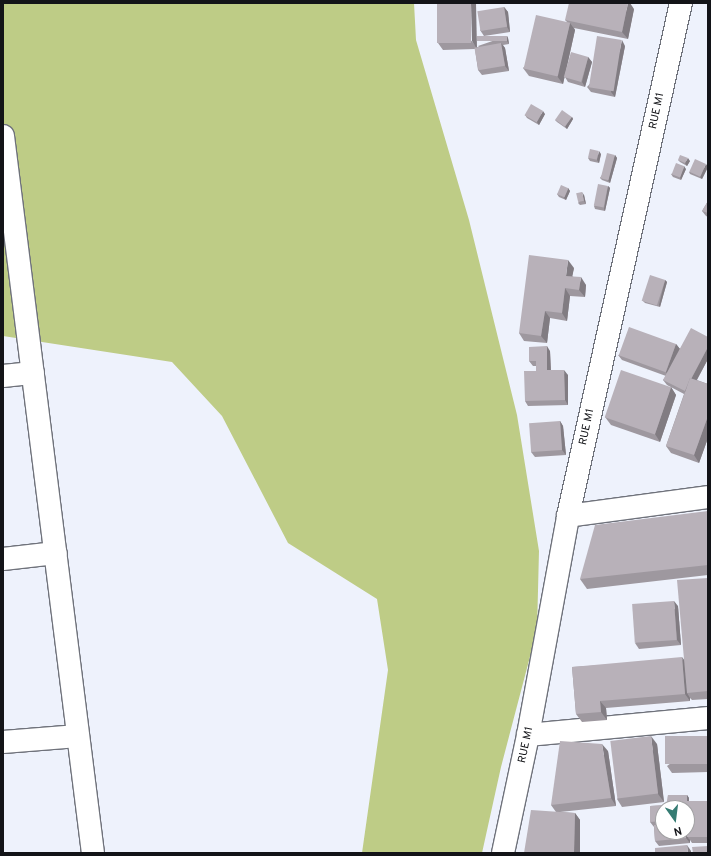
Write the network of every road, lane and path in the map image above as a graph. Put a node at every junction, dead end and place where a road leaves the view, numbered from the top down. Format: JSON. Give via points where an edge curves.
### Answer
{"nodes":[{"id":1,"x":681,"y":3,"type":"edge"},
{"id":2,"x":3,"y":136,"type":"edge"},
{"id":3,"x":6,"y":188,"type":"edge"},
{"id":4,"x":33,"y":373,"type":"junction"},
{"id":5,"x":3,"y":376,"type":"edge"},
{"id":6,"x":708,"y":497,"type":"edge"},
{"id":7,"x":568,"y":516,"type":"junction"},
{"id":8,"x":56,"y":553,"type":"junction"},
{"id":9,"x":3,"y":559,"type":"edge"},
{"id":10,"x":708,"y":718,"type":"edge"},
{"id":11,"x":528,"y":735,"type":"junction"},
{"id":12,"x":78,"y":736,"type":"junction"},
{"id":13,"x":3,"y":742,"type":"edge"},
{"id":14,"x":93,"y":853,"type":"edge"},
{"id":15,"x":502,"y":853,"type":"edge"}],
"edges":[{"from":1,"to":7,"type":"street","name":"RUE M1"},
{"from":2,"to":3,"type":"street"},
{"from":3,"to":4,"type":"street"},
{"from":4,"to":5,"type":"street"},
{"from":4,"to":8,"type":"street"},
{"from":6,"to":7,"type":"street"},
{"from":7,"to":11,"type":"street","name":"RUE M1"},
{"from":8,"to":9,"type":"street"},
{"from":8,"to":12,"type":"street"},
{"from":10,"to":11,"type":"street"},
{"from":11,"to":15,"type":"street","name":"RUE M1"},
{"from":12,"to":13,"type":"street"},
{"from":12,"to":14,"type":"street"}]}
